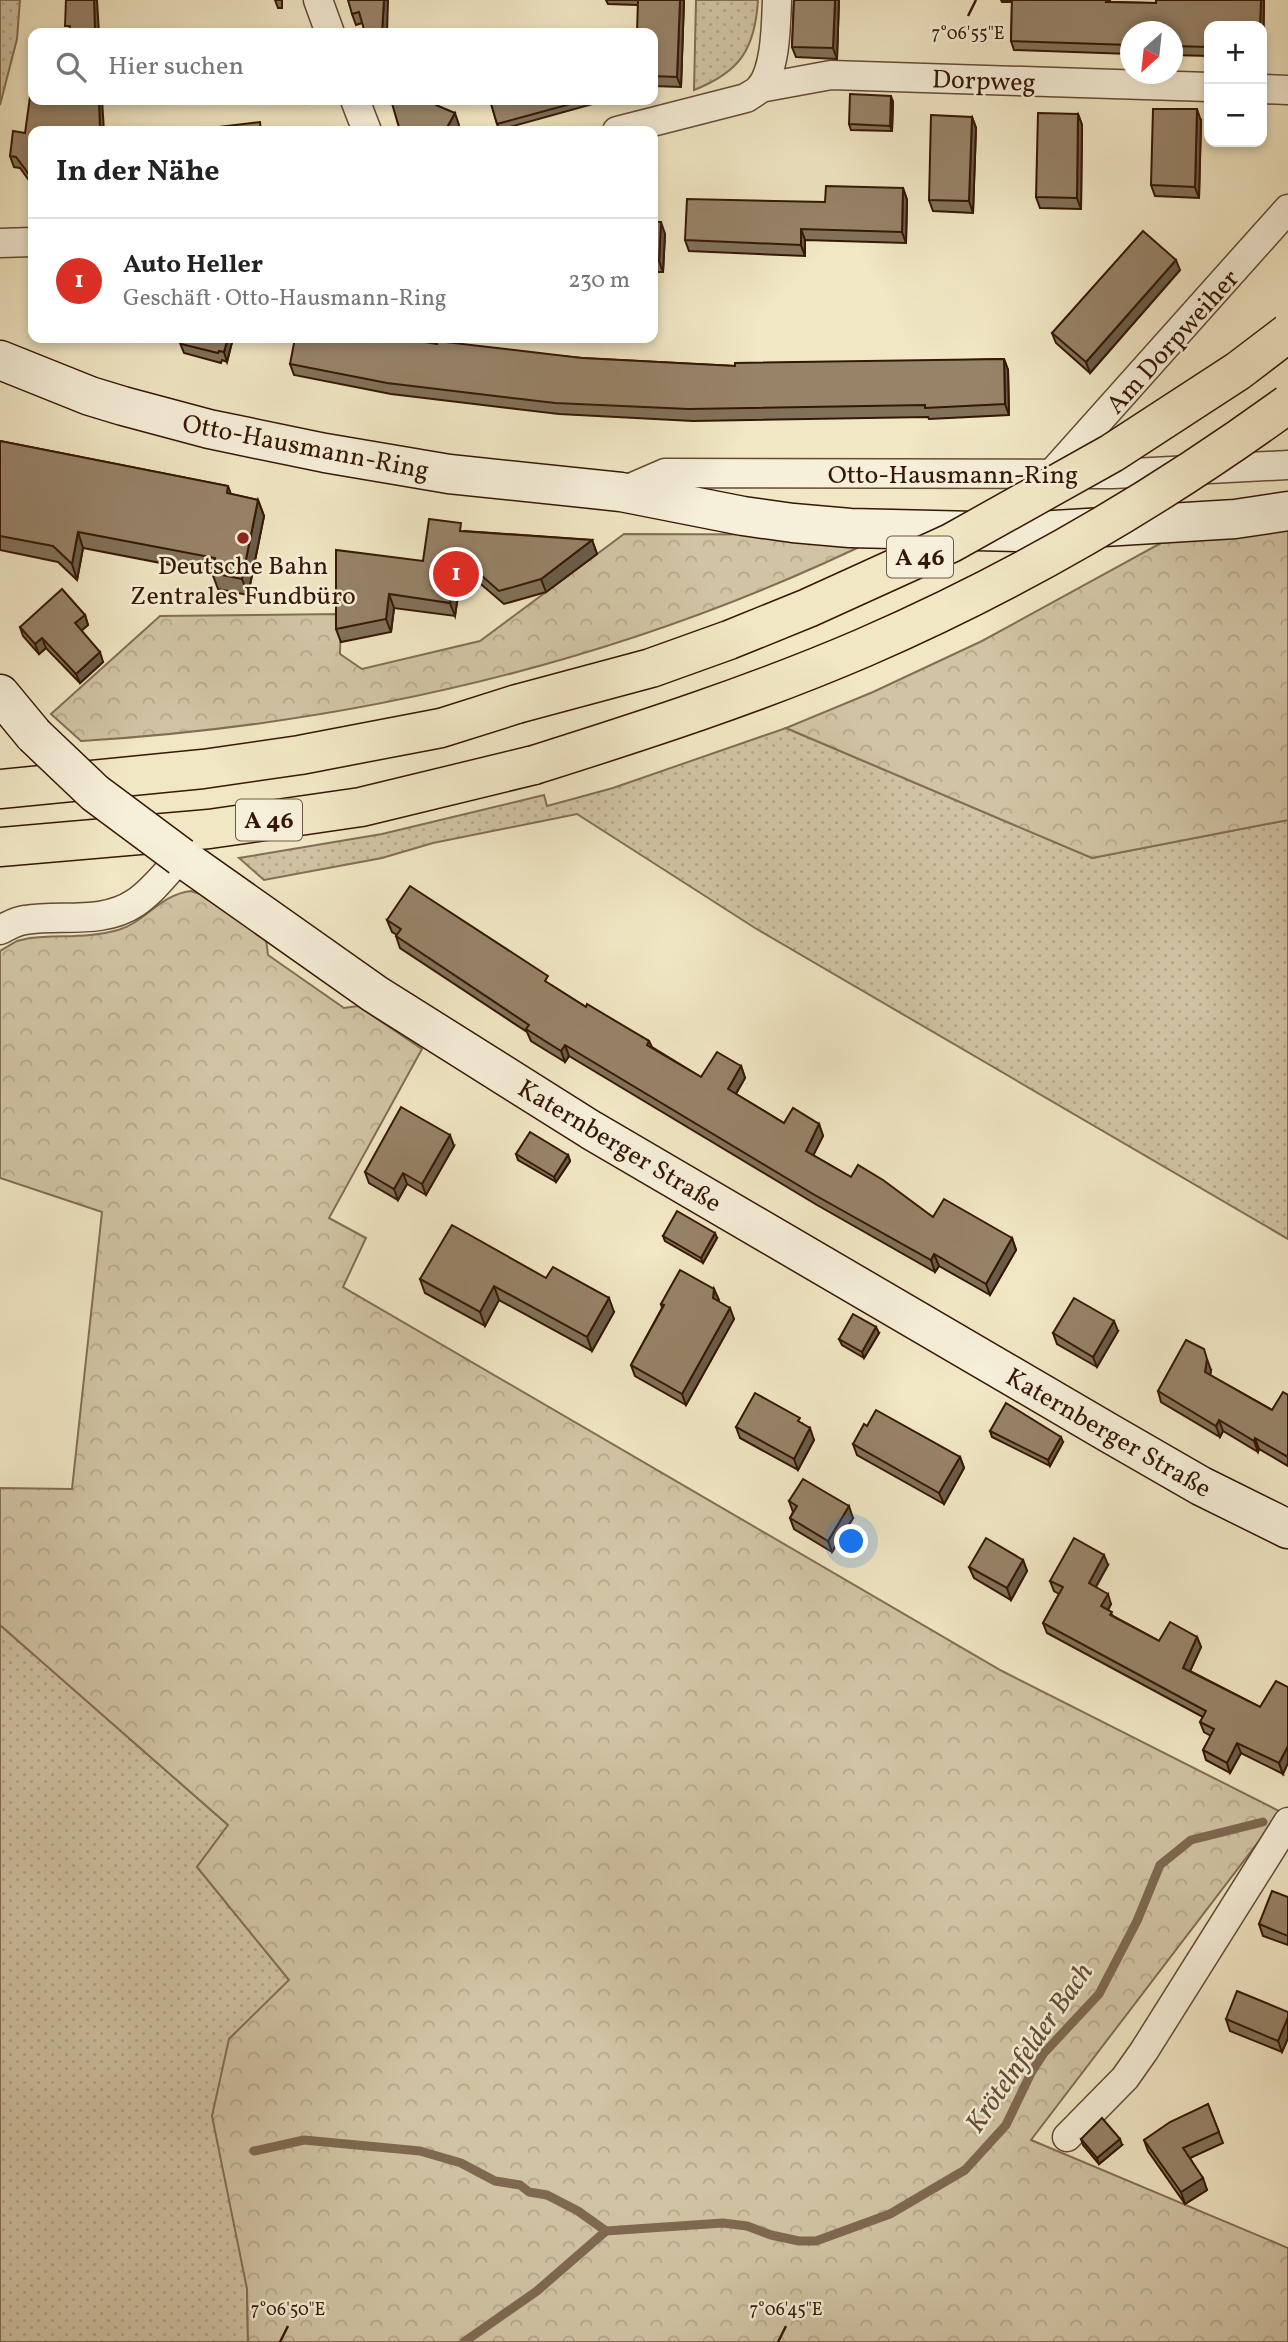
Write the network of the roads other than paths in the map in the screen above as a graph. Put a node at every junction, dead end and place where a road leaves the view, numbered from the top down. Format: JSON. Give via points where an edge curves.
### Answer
{"nodes":[{"id":1,"x":318,"y":0,"type":"edge"},
{"id":2,"x":777,"y":0,"type":"edge"},
{"id":3,"x":328,"y":28,"type":"edge"},
{"id":4,"x":1204,"y":87,"type":"edge"},
{"id":5,"x":760,"y":89,"type":"junction"},
{"id":6,"x":1267,"y":89,"type":"edge"},
{"id":7,"x":1288,"y":90,"type":"edge"},
{"id":8,"x":357,"y":105,"type":"edge"},
{"id":9,"x":365,"y":126,"type":"edge"},
{"id":10,"x":637,"y":126,"type":"edge"},
{"id":11,"x":1288,"y":209,"type":"edge"},
{"id":12,"x":28,"y":242,"type":"edge"},
{"id":13,"x":0,"y":243,"type":"edge"},
{"id":14,"x":1288,"y":333,"type":"edge"},
{"id":15,"x":0,"y":360,"type":"edge"},
{"id":16,"x":1288,"y":404,"type":"edge"},
{"id":17,"x":1288,"y":465,"type":"edge"},
{"id":18,"x":1054,"y":472,"type":"junction"},
{"id":19,"x":621,"y":492,"type":"junction"},
{"id":20,"x":1288,"y":511,"type":"edge"},
{"id":21,"x":0,"y":694,"type":"edge"},
{"id":22,"x":0,"y":789,"type":"edge"},
{"id":23,"x":0,"y":847,"type":"edge"},
{"id":24,"x":181,"y":857,"type":"junction"},
{"id":25,"x":0,"y":930,"type":"edge"},
{"id":26,"x":1288,"y":1529,"type":"edge"},
{"id":27,"x":1284,"y":1836,"type":"edge"},
{"id":28,"x":1067,"y":2137,"type":"dead end"}],
"edges":[{"from":1,"to":3,"type":"street"},
{"from":2,"to":5,"type":"street","via":[[774,43]]},
{"from":4,"to":5,"type":"street","name":"Dorpweg","via":[[831,75]]},
{"from":5,"to":10,"type":"street","name":"Dorpweg","via":[[746,98]]},
{"from":6,"to":7,"type":"street"},
{"from":8,"to":9,"type":"street"},
{"from":11,"to":18,"type":"street","name":"Am Dorpweiher"},
{"from":12,"to":13,"type":"street"},
{"from":14,"to":22,"type":"highway","number":"A 46","bridge":true,"via":[[1111,453],[951,543],[808,608],[651,668],[441,728],[300,755]]},
{"from":15,"to":19,"type":"street","name":"Otto-Hausmann-Ring","via":[[90,396],[241,436],[449,474]]},
{"from":16,"to":23,"type":"highway","number":"A 46","bridge":true,"via":[[1090,534],[932,616],[775,684],[636,733],[534,765],[360,807],[209,829]]},
{"from":17,"to":18,"type":"street","name":"Otto-Hausmann-Ring"},
{"from":18,"to":19,"type":"street","name":"Otto-Hausmann-Ring","via":[[665,473]]},
{"from":19,"to":20,"type":"street","name":"Otto-Hausmann-Ring","via":[[743,516],[850,528],[1021,532],[1235,519]]},
{"from":21,"to":24,"type":"street","name":"Katernberger Straße","bridge":true,"via":[[34,735],[95,793]]},
{"from":24,"to":25,"type":"street","via":[[134,904],[82,918],[25,920]]},
{"from":24,"to":26,"type":"street","name":"Katernberger Straße","via":[[374,994],[591,1129],[1201,1486]]},
{"from":27,"to":28,"type":"street","via":[[1144,2052]]}]}
